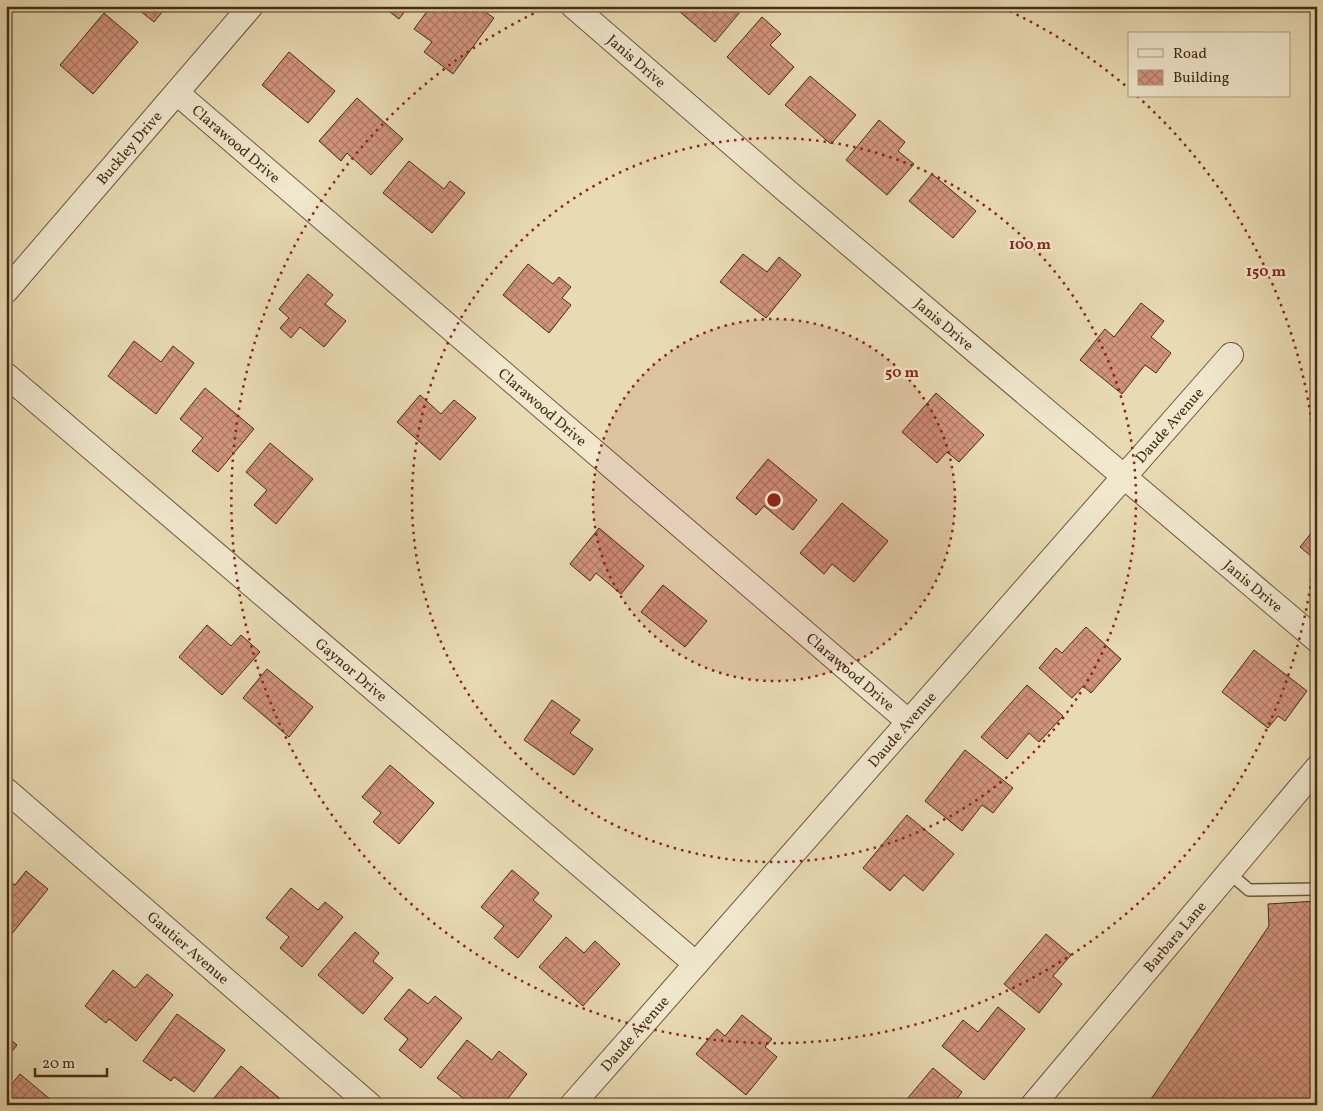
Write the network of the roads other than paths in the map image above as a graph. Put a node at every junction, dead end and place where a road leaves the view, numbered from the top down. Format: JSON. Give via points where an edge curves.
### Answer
{"nodes":[{"id":1,"x":251,"y":6,"type":"edge"},
{"id":2,"x":574,"y":6,"type":"edge"},
{"id":3,"x":177,"y":93,"type":"junction"},
{"id":4,"x":6,"y":291,"type":"edge"},
{"id":5,"x":1231,"y":355,"type":"dead end"},
{"id":6,"x":6,"y":375,"type":"edge"},
{"id":7,"x":1124,"y":478,"type":"junction"},
{"id":8,"x":1317,"y":640,"type":"edge"},
{"id":9,"x":909,"y":722,"type":"junction"},
{"id":10,"x":1317,"y":768,"type":"edge"},
{"id":11,"x":6,"y":790,"type":"edge"},
{"id":12,"x":1229,"y":873,"type":"junction"},
{"id":13,"x":1317,"y":889,"type":"edge"},
{"id":14,"x":696,"y":964,"type":"junction"},
{"id":15,"x":370,"y":1105,"type":"edge"},
{"id":16,"x":572,"y":1105,"type":"edge"},
{"id":17,"x":1033,"y":1105,"type":"edge"}],
"edges":[{"from":1,"to":3,"type":"street","name":"Buckley Drive"},
{"from":2,"to":7,"type":"street","name":"Janis Drive"},
{"from":3,"to":4,"type":"street","name":"Buckley Drive"},
{"from":3,"to":9,"type":"street","name":"Clarawood Drive"},
{"from":5,"to":7,"type":"street","name":"Daude Avenue"},
{"from":6,"to":14,"type":"street","name":"Gaynor Drive"},
{"from":7,"to":8,"type":"street","name":"Janis Drive"},
{"from":7,"to":9,"type":"street","name":"Daude Avenue"},
{"from":9,"to":14,"type":"street","name":"Daude Avenue"},
{"from":10,"to":12,"type":"street","name":"Barbara Lane"},
{"from":11,"to":15,"type":"street","name":"Gautier Avenue"},
{"from":12,"to":13,"type":"lane","via":[[1249,890]]},
{"from":12,"to":17,"type":"street","name":"Barbara Lane"},
{"from":14,"to":16,"type":"street","name":"Daude Avenue"}]}
